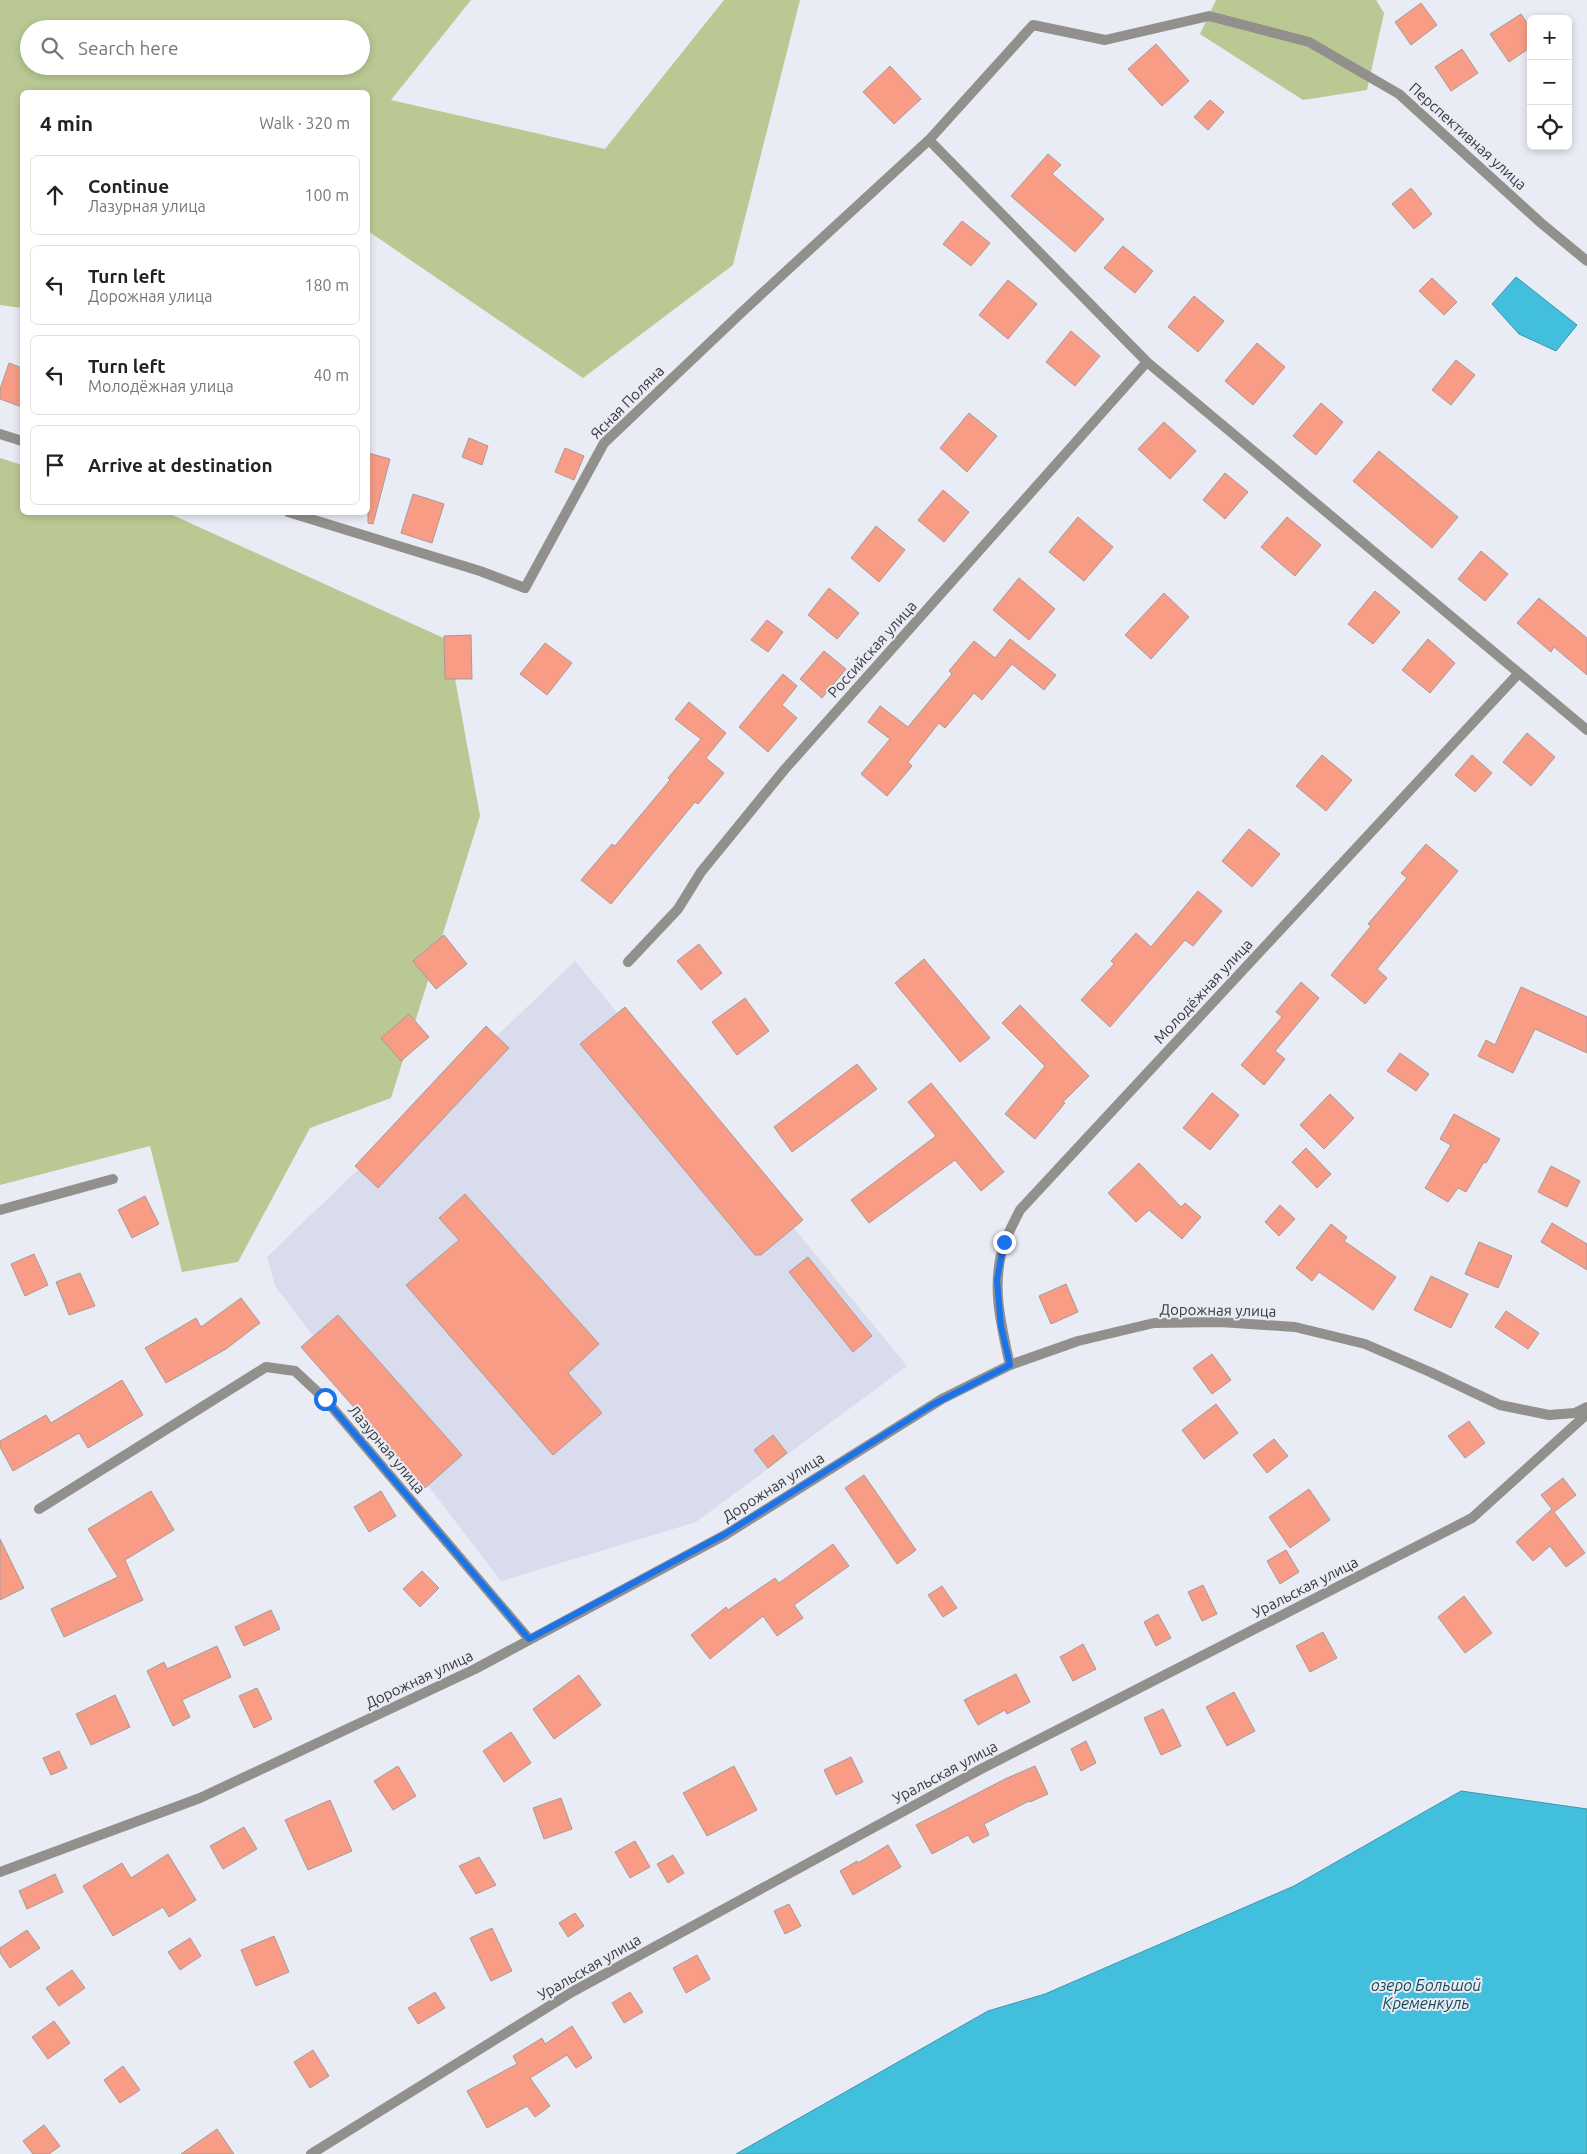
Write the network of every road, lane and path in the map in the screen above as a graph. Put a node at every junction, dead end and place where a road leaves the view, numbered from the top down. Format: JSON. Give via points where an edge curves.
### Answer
{"nodes":[{"id":1,"x":929,"y":140,"type":"junction"},
{"id":2,"x":1587,"y":261,"type":"edge"},
{"id":3,"x":1147,"y":362,"type":"junction"},
{"id":4,"x":0,"y":434,"type":"edge"},
{"id":5,"x":20,"y":440,"type":"edge"},
{"id":6,"x":298,"y":515,"type":"edge"},
{"id":7,"x":1518,"y":674,"type":"junction"},
{"id":8,"x":1587,"y":730,"type":"edge"},
{"id":9,"x":628,"y":962,"type":"dead end"},
{"id":10,"x":113,"y":1179,"type":"dead end"},
{"id":11,"x":0,"y":1210,"type":"edge"},
{"id":12,"x":1010,"y":1365,"type":"junction"},
{"id":13,"x":1587,"y":1407,"type":"edge"},
{"id":14,"x":1587,"y":1414,"type":"edge"},
{"id":15,"x":39,"y":1509,"type":"dead end"},
{"id":16,"x":529,"y":1639,"type":"junction"},
{"id":17,"x":0,"y":1872,"type":"edge"},
{"id":18,"x":311,"y":2154,"type":"edge"}],
"edges":[{"from":1,"to":2,"type":"street","name":"Перспективная улица","via":[[1033,25],[1106,40],[1208,16],[1309,42],[1399,94]]},
{"from":1,"to":3,"type":"street"},
{"from":1,"to":6,"type":"street","name":"Ясная Поляна","via":[[604,443],[525,588]]},
{"from":3,"to":7,"type":"street"},
{"from":3,"to":9,"type":"street","name":"Российская улица","via":[[785,769],[701,872],[678,909]]},
{"from":4,"to":5,"type":"street"},
{"from":7,"to":8,"type":"street"},
{"from":7,"to":12,"type":"street","name":"Молодёжная улица","via":[[1020,1210],[1004,1242],[997,1280],[1001,1326]]},
{"from":10,"to":11,"type":"street"},
{"from":12,"to":13,"type":"street","name":"Дорожная улица","via":[[1078,1341],[1154,1324],[1220,1322],[1295,1327],[1365,1344],[1500,1406],[1549,1416],[1575,1413]]},
{"from":12,"to":16,"type":"street","name":"Дорожная улица","via":[[932,1405],[725,1534]]},
{"from":14,"to":18,"type":"street","name":"Уральская улица","via":[[1472,1518],[981,1769],[581,1987]]},
{"from":15,"to":16,"type":"street","name":"Лазурная улица","via":[[266,1367],[295,1371],[325,1399]]},
{"from":16,"to":17,"type":"street","name":"Дорожная улица","via":[[475,1669],[200,1798]]}]}
